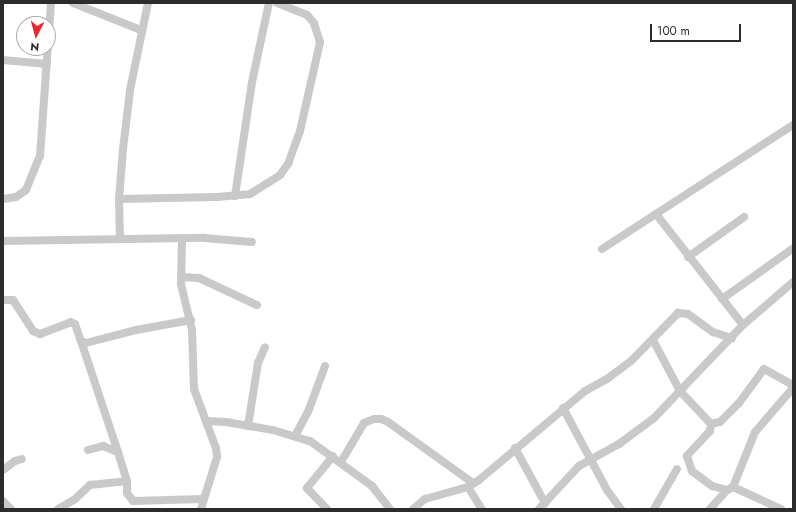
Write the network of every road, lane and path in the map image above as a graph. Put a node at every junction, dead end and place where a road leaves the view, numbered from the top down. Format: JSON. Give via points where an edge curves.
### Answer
{"nodes":[{"id":1,"x":51,"y":3,"type":"edge"},
{"id":2,"x":73,"y":3,"type":"edge"},
{"id":3,"x":148,"y":3,"type":"edge"},
{"id":4,"x":269,"y":3,"type":"edge"},
{"id":5,"x":277,"y":3,"type":"edge"},
{"id":6,"x":141,"y":30,"type":"junction"},
{"id":7,"x":3,"y":60,"type":"edge"},
{"id":8,"x":47,"y":64,"type":"junction"},
{"id":9,"x":793,"y":125,"type":"edge"},
{"id":10,"x":235,"y":196,"type":"junction"},
{"id":11,"x":3,"y":199,"type":"edge"},
{"id":12,"x":119,"y":199,"type":"junction"},
{"id":13,"x":656,"y":214,"type":"junction"},
{"id":14,"x":744,"y":217,"type":"dead end"},
{"id":15,"x":120,"y":239,"type":"junction"},
{"id":16,"x":3,"y":240,"type":"edge"},
{"id":17,"x":182,"y":240,"type":"junction"},
{"id":18,"x":252,"y":242,"type":"dead end"},
{"id":19,"x":602,"y":249,"type":"dead end"},
{"id":20,"x":792,"y":249,"type":"edge"},
{"id":21,"x":688,"y":257,"type":"junction"},
{"id":22,"x":181,"y":277,"type":"junction"},
{"id":23,"x":793,"y":282,"type":"edge"},
{"id":24,"x":722,"y":299,"type":"junction"},
{"id":25,"x":3,"y":300,"type":"edge"},
{"id":26,"x":258,"y":305,"type":"dead end"},
{"id":27,"x":191,"y":320,"type":"junction"},
{"id":28,"x":743,"y":325,"type":"junction"},
{"id":29,"x":732,"y":338,"type":"junction"},
{"id":30,"x":653,"y":340,"type":"junction"},
{"id":31,"x":81,"y":341,"type":"junction"},
{"id":32,"x":265,"y":347,"type":"dead end"},
{"id":33,"x":325,"y":366,"type":"dead end"},
{"id":34,"x":793,"y":387,"type":"edge"},
{"id":35,"x":680,"y":391,"type":"junction"},
{"id":36,"x":563,"y":408,"type":"junction"},
{"id":37,"x":207,"y":421,"type":"junction"},
{"id":38,"x":711,"y":424,"type":"junction"},
{"id":39,"x":248,"y":426,"type":"junction"},
{"id":40,"x":295,"y":436,"type":"junction"},
{"id":41,"x":516,"y":448,"type":"junction"},
{"id":42,"x":88,"y":450,"type":"dead end"},
{"id":43,"x":118,"y":452,"type":"junction"},
{"id":44,"x":333,"y":456,"type":"junction"},
{"id":45,"x":589,"y":458,"type":"junction"},
{"id":46,"x":22,"y":459,"type":"dead end"},
{"id":47,"x":340,"y":462,"type":"junction"},
{"id":48,"x":677,"y":469,"type":"dead end"},
{"id":49,"x":3,"y":470,"type":"edge"},
{"id":50,"x":127,"y":481,"type":"junction"},
{"id":51,"x":470,"y":485,"type":"junction"},
{"id":52,"x":730,"y":488,"type":"junction"},
{"id":53,"x":204,"y":499,"type":"junction"},
{"id":54,"x":3,"y":500,"type":"edge"},
{"id":55,"x":543,"y":507,"type":"edge"},
{"id":56,"x":11,"y":509,"type":"edge"},
{"id":57,"x":58,"y":509,"type":"edge"},
{"id":58,"x":201,"y":509,"type":"edge"},
{"id":59,"x":327,"y":509,"type":"edge"},
{"id":60,"x":390,"y":509,"type":"edge"},
{"id":61,"x":413,"y":509,"type":"edge"},
{"id":62,"x":482,"y":509,"type":"edge"},
{"id":63,"x":621,"y":509,"type":"edge"},
{"id":64,"x":654,"y":509,"type":"edge"},
{"id":65,"x":710,"y":509,"type":"edge"},
{"id":66,"x":781,"y":509,"type":"edge"}],
"edges":[{"from":1,"to":8,"type":"street"},
{"from":2,"to":6,"type":"street"},
{"from":3,"to":6,"type":"street"},
{"from":4,"to":10,"type":"street","via":[[252,82]]},
{"from":5,"to":10,"type":"street","via":[[307,15],[314,23],[320,42],[315,74],[300,131],[288,164],[280,175],[264,188],[250,194]]},
{"from":6,"to":12,"type":"street","via":[[130,90]]},
{"from":7,"to":8,"type":"street"},
{"from":8,"to":11,"type":"street","via":[[40,156],[26,190],[16,197]]},
{"from":9,"to":13,"type":"street"},
{"from":10,"to":12,"type":"street"},
{"from":12,"to":15,"type":"street"},
{"from":13,"to":19,"type":"street"},
{"from":13,"to":21,"type":"street"},
{"from":14,"to":21,"type":"street"},
{"from":15,"to":16,"type":"street"},
{"from":15,"to":17,"type":"street"},
{"from":17,"to":18,"type":"street","via":[[204,238]]},
{"from":17,"to":22,"type":"street"},
{"from":20,"to":24,"type":"street"},
{"from":21,"to":24,"type":"street"},
{"from":22,"to":26,"type":"street","via":[[199,278]]},
{"from":22,"to":27,"type":"street"},
{"from":23,"to":28,"type":"street"},
{"from":24,"to":28,"type":"street"},
{"from":25,"to":31,"type":"street","via":[[13,300],[33,331],[40,334],[71,322],[75,324]]},
{"from":27,"to":31,"type":"street","via":[[136,330],[92,343]]},
{"from":27,"to":37,"type":"street","via":[[194,389],[199,407]]},
{"from":28,"to":29,"type":"street"},
{"from":29,"to":30,"type":"street","via":[[713,332],[683,312],[672,317]]},
{"from":29,"to":35,"type":"street"},
{"from":30,"to":35,"type":"street"},
{"from":30,"to":36,"type":"street","via":[[618,372],[585,391]]},
{"from":31,"to":43,"type":"street"},
{"from":32,"to":39,"type":"street","via":[[258,363]]},
{"from":33,"to":40,"type":"street","via":[[308,412]]},
{"from":34,"to":38,"type":"street","via":[[764,369],[739,403],[720,422]]},
{"from":34,"to":52,"type":"street","via":[[755,432]]},
{"from":35,"to":38,"type":"street"},
{"from":35,"to":45,"type":"street","via":[[637,432]]},
{"from":36,"to":41,"type":"street"},
{"from":36,"to":45,"type":"street"},
{"from":37,"to":39,"type":"street"},
{"from":37,"to":53,"type":"street","via":[[217,457]]},
{"from":38,"to":52,"type":"street","via":[[710,431],[687,456],[688,465],[703,480]]},
{"from":39,"to":40,"type":"street"},
{"from":40,"to":44,"type":"street"},
{"from":41,"to":51,"type":"street"},
{"from":41,"to":55,"type":"street"},
{"from":42,"to":43,"type":"street","via":[[104,446]]},
{"from":43,"to":50,"type":"street"},
{"from":44,"to":47,"type":"street"},
{"from":44,"to":59,"type":"street","via":[[307,488]]},
{"from":45,"to":55,"type":"street"},
{"from":45,"to":63,"type":"street"},
{"from":46,"to":49,"type":"street","via":[[15,460]]},
{"from":47,"to":51,"type":"street","via":[[364,423],[381,419]]},
{"from":47,"to":60,"type":"street","via":[[372,486]]},
{"from":48,"to":64,"type":"street"},
{"from":50,"to":53,"type":"street","via":[[127,493],[133,501]]},
{"from":50,"to":57,"type":"street","via":[[90,485],[75,499]]},
{"from":51,"to":61,"type":"street","via":[[425,499]]},
{"from":51,"to":62,"type":"street"},
{"from":52,"to":65,"type":"street"},
{"from":52,"to":66,"type":"street"},
{"from":53,"to":58,"type":"street"},
{"from":54,"to":56,"type":"street"}]}
